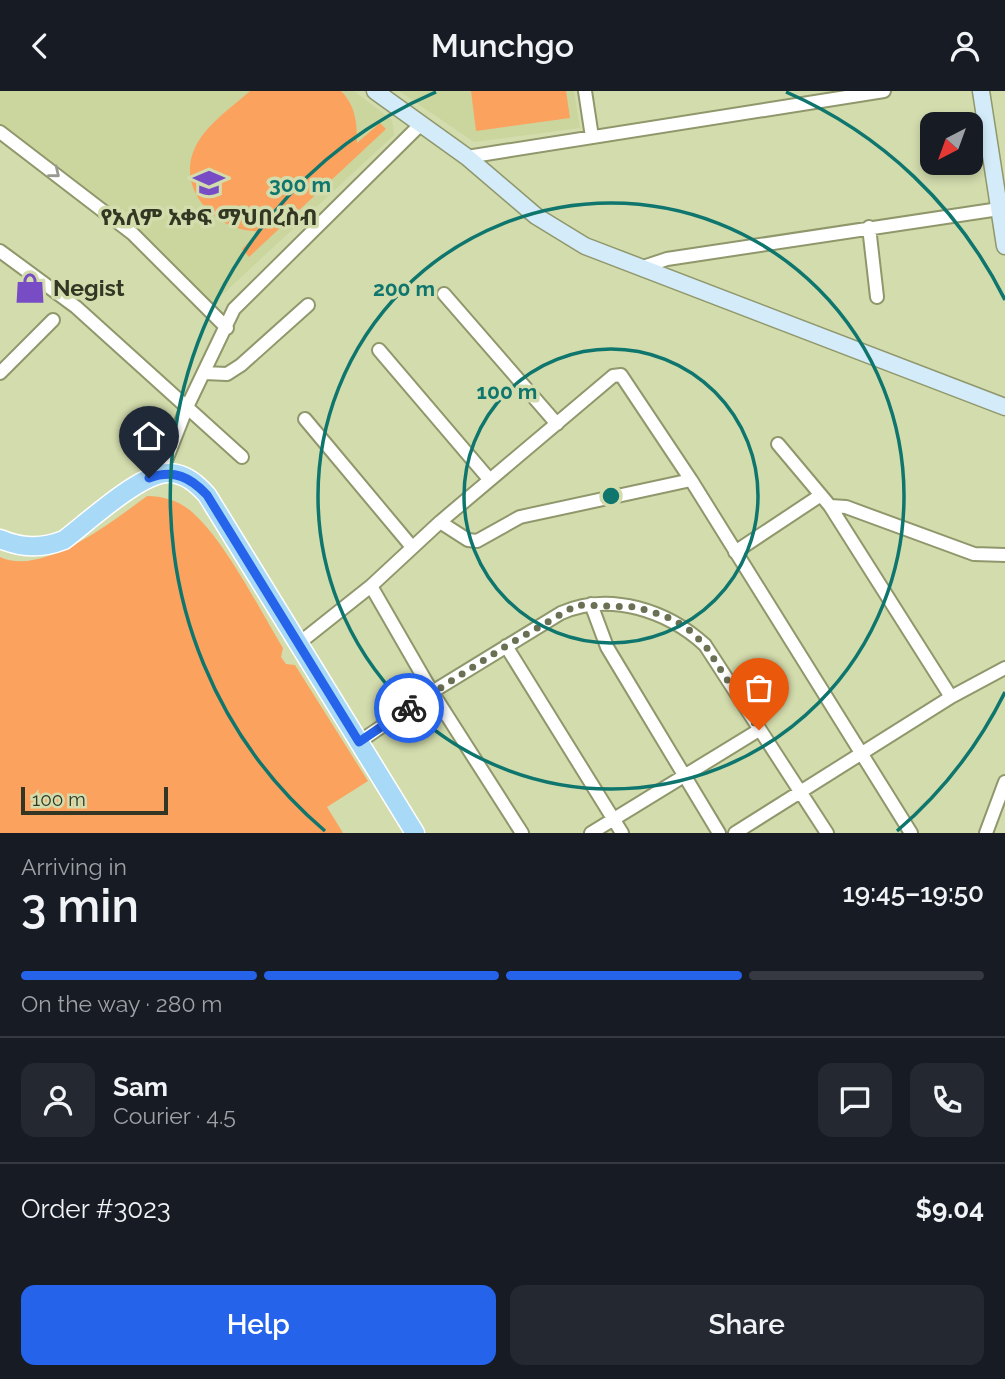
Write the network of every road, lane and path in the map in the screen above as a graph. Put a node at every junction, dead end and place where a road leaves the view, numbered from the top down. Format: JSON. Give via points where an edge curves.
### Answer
{"nodes":[{"id":1,"x":375,"y":91,"type":"edge"},
{"id":2,"x":585,"y":91,"type":"edge"},
{"id":3,"x":884,"y":91,"type":"edge"},
{"id":4,"x":981,"y":91,"type":"edge"},
{"id":5,"x":422,"y":124,"type":"junction"},
{"id":6,"x":0,"y":132,"type":"edge"},
{"id":7,"x":592,"y":137,"type":"junction"},
{"id":8,"x":467,"y":157,"type":"junction"},
{"id":9,"x":1000,"y":184,"type":"edge"},
{"id":10,"x":999,"y":209,"type":"junction"},
{"id":11,"x":869,"y":227,"type":"junction"},
{"id":12,"x":1005,"y":246,"type":"edge"},
{"id":13,"x":0,"y":251,"type":"edge"},
{"id":14,"x":640,"y":268,"type":"junction"},
{"id":15,"x":444,"y":294,"type":"dead end"},
{"id":16,"x":877,"y":297,"type":"dead end"},
{"id":17,"x":308,"y":306,"type":"dead end"},
{"id":18,"x":53,"y":320,"type":"dead end"},
{"id":19,"x":227,"y":328,"type":"junction"},
{"id":20,"x":379,"y":350,"type":"dead end"},
{"id":21,"x":0,"y":373,"type":"edge"},
{"id":22,"x":204,"y":373,"type":"junction"},
{"id":23,"x":187,"y":407,"type":"junction"},
{"id":24,"x":1005,"y":407,"type":"edge"},
{"id":25,"x":305,"y":419,"type":"dead end"},
{"id":26,"x":557,"y":423,"type":"junction"},
{"id":27,"x":778,"y":443,"type":"dead end"},
{"id":28,"x":242,"y":457,"type":"dead end"},
{"id":29,"x":161,"y":473,"type":"junction"},
{"id":30,"x":489,"y":479,"type":"junction"},
{"id":31,"x":691,"y":480,"type":"junction"},
{"id":32,"x":821,"y":495,"type":"junction"},
{"id":33,"x":831,"y":506,"type":"junction"},
{"id":34,"x":440,"y":522,"type":"junction"},
{"id":35,"x":0,"y":539,"type":"edge"},
{"id":36,"x":412,"y":547,"type":"junction"},
{"id":37,"x":735,"y":552,"type":"junction"},
{"id":38,"x":1005,"y":555,"type":"edge"},
{"id":39,"x":371,"y":586,"type":"junction"},
{"id":40,"x":591,"y":604,"type":"junction"},
{"id":41,"x":298,"y":644,"type":"junction"},
{"id":42,"x":506,"y":646,"type":"junction"},
{"id":43,"x":1005,"y":668,"type":"edge"},
{"id":44,"x":432,"y":692,"type":"junction"},
{"id":45,"x":951,"y":697,"type":"junction"},
{"id":46,"x":759,"y":730,"type":"junction"},
{"id":47,"x":359,"y":742,"type":"junction"},
{"id":48,"x":862,"y":752,"type":"junction"},
{"id":49,"x":685,"y":775,"type":"junction"},
{"id":50,"x":1005,"y":782,"type":"edge"},
{"id":51,"x":801,"y":792,"type":"junction"},
{"id":52,"x":614,"y":819,"type":"junction"},
{"id":53,"x":415,"y":833,"type":"edge"},
{"id":54,"x":522,"y":833,"type":"edge"},
{"id":55,"x":591,"y":833,"type":"edge"},
{"id":56,"x":622,"y":833,"type":"edge"},
{"id":57,"x":719,"y":833,"type":"edge"},
{"id":58,"x":735,"y":833,"type":"edge"},
{"id":59,"x":827,"y":833,"type":"edge"},
{"id":60,"x":911,"y":833,"type":"edge"},
{"id":61,"x":986,"y":833,"type":"edge"}],
"edges":[{"from":1,"to":5,"type":"street"},
{"from":2,"to":7,"type":"street"},
{"from":3,"to":7,"type":"street"},
{"from":4,"to":9,"type":"street"},
{"from":5,"to":8,"type":"street"},
{"from":5,"to":19,"type":"street","via":[[249,292],[234,309]]},
{"from":6,"to":19,"type":"street","one_way":true,"via":[[133,234]]},
{"from":7,"to":8,"type":"street"},
{"from":8,"to":14,"type":"street","via":[[536,216],[584,246]]},
{"from":9,"to":10,"type":"street"},
{"from":10,"to":11,"type":"street"},
{"from":10,"to":12,"type":"street"},
{"from":11,"to":14,"type":"street","via":[[667,259]]},
{"from":11,"to":16,"type":"street"},
{"from":13,"to":23,"type":"street","via":[[76,307]]},
{"from":14,"to":24,"type":"street"},
{"from":15,"to":26,"type":"street"},
{"from":17,"to":22,"type":"street","via":[[241,365],[227,374]]},
{"from":18,"to":21,"type":"street"},
{"from":19,"to":22,"type":"street"},
{"from":20,"to":30,"type":"street"},
{"from":22,"to":23,"type":"street"},
{"from":23,"to":28,"type":"street"},
{"from":23,"to":29,"type":"street"},
{"from":25,"to":36,"type":"street"},
{"from":26,"to":30,"type":"street"},
{"from":26,"to":31,"type":"street","via":[[613,376],[621,375]]},
{"from":27,"to":32,"type":"street"},
{"from":29,"to":35,"type":"main road","via":[[57,543],[32,547]]},
{"from":29,"to":41,"type":"main road","via":[[182,476],[207,495]]},
{"from":30,"to":34,"type":"street"},
{"from":31,"to":34,"type":"street","via":[[520,517],[477,541]]},
{"from":31,"to":37,"type":"street"},
{"from":32,"to":33,"type":"street"},
{"from":32,"to":37,"type":"street"},
{"from":33,"to":38,"type":"street","via":[[846,507],[974,554]]},
{"from":33,"to":45,"type":"street"},
{"from":34,"to":36,"type":"street"},
{"from":36,"to":39,"type":"street"},
{"from":37,"to":48,"type":"street"},
{"from":39,"to":41,"type":"street"},
{"from":39,"to":44,"type":"street"},
{"from":40,"to":42,"type":"street","via":[[577,605]]},
{"from":40,"to":46,"type":"street","via":[[636,607],[686,627],[705,645]]},
{"from":40,"to":49,"type":"street","via":[[607,647]]},
{"from":41,"to":47,"type":"main road"},
{"from":42,"to":44,"type":"street"},
{"from":42,"to":52,"type":"street"},
{"from":43,"to":45,"type":"street"},
{"from":44,"to":47,"type":"street"},
{"from":44,"to":54,"type":"street"},
{"from":45,"to":48,"type":"street"},
{"from":46,"to":49,"type":"street"},
{"from":46,"to":51,"type":"street"},
{"from":47,"to":53,"type":"main road"},
{"from":48,"to":51,"type":"street"},
{"from":48,"to":60,"type":"street"},
{"from":49,"to":52,"type":"street"},
{"from":49,"to":57,"type":"street"},
{"from":50,"to":61,"type":"street"},
{"from":51,"to":58,"type":"street"},
{"from":51,"to":59,"type":"street"},
{"from":52,"to":55,"type":"street"},
{"from":52,"to":56,"type":"street"}]}
